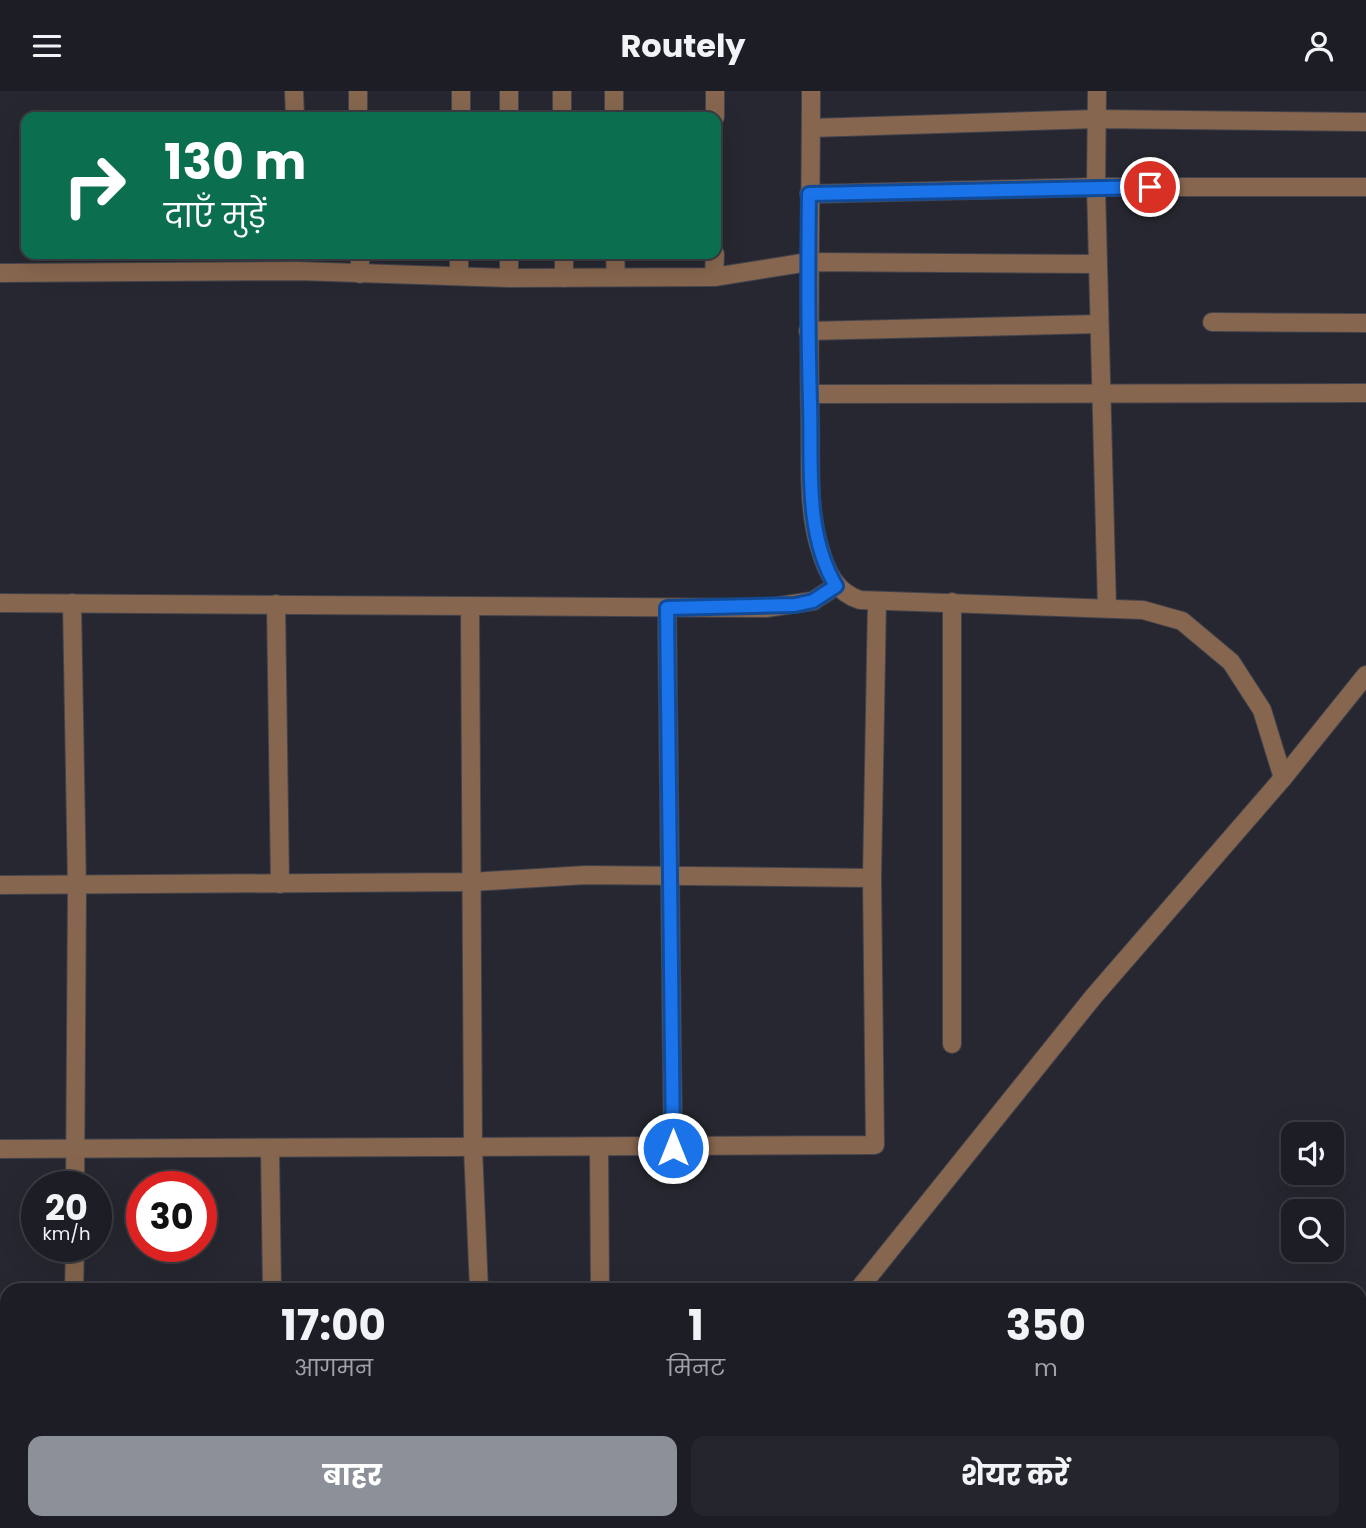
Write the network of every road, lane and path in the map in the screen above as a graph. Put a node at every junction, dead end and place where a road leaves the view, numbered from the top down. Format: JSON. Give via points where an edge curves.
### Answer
{"nodes":[{"id":1,"x":294,"y":91,"type":"edge"},
{"id":2,"x":358,"y":91,"type":"edge"},
{"id":3,"x":461,"y":91,"type":"edge"},
{"id":4,"x":509,"y":91,"type":"edge"},
{"id":5,"x":562,"y":91,"type":"edge"},
{"id":6,"x":614,"y":91,"type":"edge"},
{"id":7,"x":715,"y":91,"type":"edge"},
{"id":8,"x":811,"y":91,"type":"edge"},
{"id":9,"x":1097,"y":91,"type":"edge"},
{"id":10,"x":295,"y":112,"type":"edge"},
{"id":11,"x":358,"y":112,"type":"edge"},
{"id":12,"x":461,"y":112,"type":"edge"},
{"id":13,"x":509,"y":112,"type":"edge"},
{"id":14,"x":562,"y":112,"type":"edge"},
{"id":15,"x":614,"y":112,"type":"edge"},
{"id":16,"x":715,"y":112,"type":"edge"},
{"id":17,"x":1096,"y":119,"type":"junction"},
{"id":18,"x":1366,"y":122,"type":"edge"},
{"id":19,"x":811,"y":128,"type":"junction"},
{"id":20,"x":1096,"y":187,"type":"junction"},
{"id":21,"x":1366,"y":187,"type":"edge"},
{"id":22,"x":809,"y":194,"type":"junction"},
{"id":23,"x":360,"y":259,"type":"edge"},
{"id":24,"x":459,"y":259,"type":"edge"},
{"id":25,"x":509,"y":259,"type":"edge"},
{"id":26,"x":564,"y":259,"type":"edge"},
{"id":27,"x":615,"y":259,"type":"edge"},
{"id":28,"x":715,"y":259,"type":"edge"},
{"id":29,"x":808,"y":262,"type":"junction"},
{"id":30,"x":298,"y":263,"type":"edge"},
{"id":31,"x":1098,"y":264,"type":"junction"},
{"id":32,"x":0,"y":273,"type":"edge"},
{"id":33,"x":360,"y":274,"type":"junction"},
{"id":34,"x":459,"y":276,"type":"junction"},
{"id":35,"x":616,"y":277,"type":"junction"},
{"id":36,"x":509,"y":278,"type":"junction"},
{"id":37,"x":564,"y":278,"type":"junction"},
{"id":38,"x":714,"y":278,"type":"junction"},
{"id":39,"x":1212,"y":322,"type":"dead end"},
{"id":40,"x":1366,"y":323,"type":"edge"},
{"id":41,"x":1099,"y":324,"type":"junction"},
{"id":42,"x":808,"y":331,"type":"junction"},
{"id":43,"x":1366,"y":393,"type":"edge"},
{"id":44,"x":810,"y":394,"type":"junction"},
{"id":45,"x":1101,"y":394,"type":"junction"},
{"id":46,"x":836,"y":586,"type":"junction"},
{"id":47,"x":877,"y":601,"type":"junction"},
{"id":48,"x":952,"y":602,"type":"junction"},
{"id":49,"x":72,"y":603,"type":"junction"},
{"id":50,"x":0,"y":604,"type":"edge"},
{"id":51,"x":276,"y":604,"type":"junction"},
{"id":52,"x":470,"y":607,"type":"junction"},
{"id":53,"x":667,"y":608,"type":"junction"},
{"id":54,"x":1107,"y":608,"type":"junction"},
{"id":55,"x":1366,"y":675,"type":"edge"},
{"id":56,"x":1283,"y":778,"type":"junction"},
{"id":57,"x":671,"y":874,"type":"junction"},
{"id":58,"x":872,"y":878,"type":"junction"},
{"id":59,"x":471,"y":882,"type":"junction"},
{"id":60,"x":280,"y":884,"type":"junction"},
{"id":61,"x":0,"y":885,"type":"edge"},
{"id":62,"x":77,"y":887,"type":"junction"},
{"id":63,"x":951,"y":1044,"type":"dead end"},
{"id":64,"x":599,"y":1148,"type":"junction"},
{"id":65,"x":673,"y":1148,"type":"junction"},
{"id":66,"x":0,"y":1149,"type":"edge"},
{"id":67,"x":75,"y":1149,"type":"junction"},
{"id":68,"x":473,"y":1149,"type":"junction"},
{"id":69,"x":270,"y":1150,"type":"junction"},
{"id":70,"x":75,"y":1171,"type":"edge"},
{"id":71,"x":75,"y":1262,"type":"edge"},
{"id":72,"x":75,"y":1283,"type":"edge"},
{"id":73,"x":272,"y":1283,"type":"edge"},
{"id":74,"x":479,"y":1283,"type":"edge"},
{"id":75,"x":600,"y":1283,"type":"edge"},
{"id":76,"x":864,"y":1283,"type":"edge"}],
"edges":[{"from":1,"to":10,"type":"street"},
{"from":2,"to":11,"type":"street"},
{"from":3,"to":12,"type":"street"},
{"from":4,"to":13,"type":"street"},
{"from":5,"to":14,"type":"street"},
{"from":6,"to":15,"type":"street"},
{"from":7,"to":16,"type":"street"},
{"from":8,"to":19,"type":"street"},
{"from":9,"to":17,"type":"street"},
{"from":17,"to":18,"type":"street"},
{"from":17,"to":19,"type":"street"},
{"from":17,"to":20,"type":"street"},
{"from":19,"to":22,"type":"street"},
{"from":20,"to":21,"type":"street"},
{"from":20,"to":22,"type":"street"},
{"from":20,"to":31,"type":"street"},
{"from":22,"to":29,"type":"street"},
{"from":23,"to":33,"type":"street"},
{"from":24,"to":34,"type":"street"},
{"from":25,"to":36,"type":"street"},
{"from":26,"to":37,"type":"street"},
{"from":27,"to":35,"type":"street"},
{"from":28,"to":38,"type":"street"},
{"from":29,"to":31,"type":"street"},
{"from":29,"to":38,"type":"street"},
{"from":29,"to":42,"type":"street"},
{"from":30,"to":32,"type":"street"},
{"from":30,"to":33,"type":"street"},
{"from":31,"to":41,"type":"street"},
{"from":33,"to":34,"type":"street"},
{"from":34,"to":36,"type":"street"},
{"from":35,"to":37,"type":"street"},
{"from":35,"to":38,"type":"street"},
{"from":36,"to":37,"type":"street"},
{"from":39,"to":40,"type":"street"},
{"from":41,"to":42,"type":"street"},
{"from":41,"to":45,"type":"street"},
{"from":42,"to":44,"type":"street"},
{"from":43,"to":45,"type":"street"},
{"from":44,"to":45,"type":"street"},
{"from":44,"to":46,"type":"street","via":[[818,546]]},
{"from":45,"to":54,"type":"street"},
{"from":46,"to":47,"type":"street","via":[[847,596]]},
{"from":46,"to":53,"type":"street","via":[[813,601],[795,605]]},
{"from":47,"to":48,"type":"street"},
{"from":47,"to":58,"type":"street"},
{"from":48,"to":54,"type":"street"},
{"from":48,"to":63,"type":"street"},
{"from":49,"to":50,"type":"street"},
{"from":49,"to":51,"type":"street"},
{"from":49,"to":62,"type":"street"},
{"from":51,"to":52,"type":"street"},
{"from":51,"to":60,"type":"street"},
{"from":52,"to":53,"type":"street"},
{"from":52,"to":59,"type":"street"},
{"from":53,"to":57,"type":"street"},
{"from":54,"to":56,"type":"street","via":[[1143,610],[1182,621],[1231,662],[1262,710]]},
{"from":55,"to":56,"type":"street"},
{"from":56,"to":76,"type":"street","via":[[1094,996]]},
{"from":57,"to":58,"type":"street"},
{"from":57,"to":59,"type":"street"},
{"from":57,"to":65,"type":"street"},
{"from":58,"to":65,"type":"street","via":[[875,1145]]},
{"from":59,"to":60,"type":"street"},
{"from":59,"to":68,"type":"street"},
{"from":60,"to":62,"type":"street"},
{"from":61,"to":62,"type":"street"},
{"from":62,"to":67,"type":"street"},
{"from":64,"to":65,"type":"street"},
{"from":64,"to":68,"type":"street"},
{"from":64,"to":75,"type":"street"},
{"from":66,"to":67,"type":"street"},
{"from":67,"to":69,"type":"street"},
{"from":67,"to":70,"type":"street"},
{"from":68,"to":69,"type":"street"},
{"from":68,"to":74,"type":"street"},
{"from":69,"to":73,"type":"street"},
{"from":71,"to":72,"type":"street"}]}
